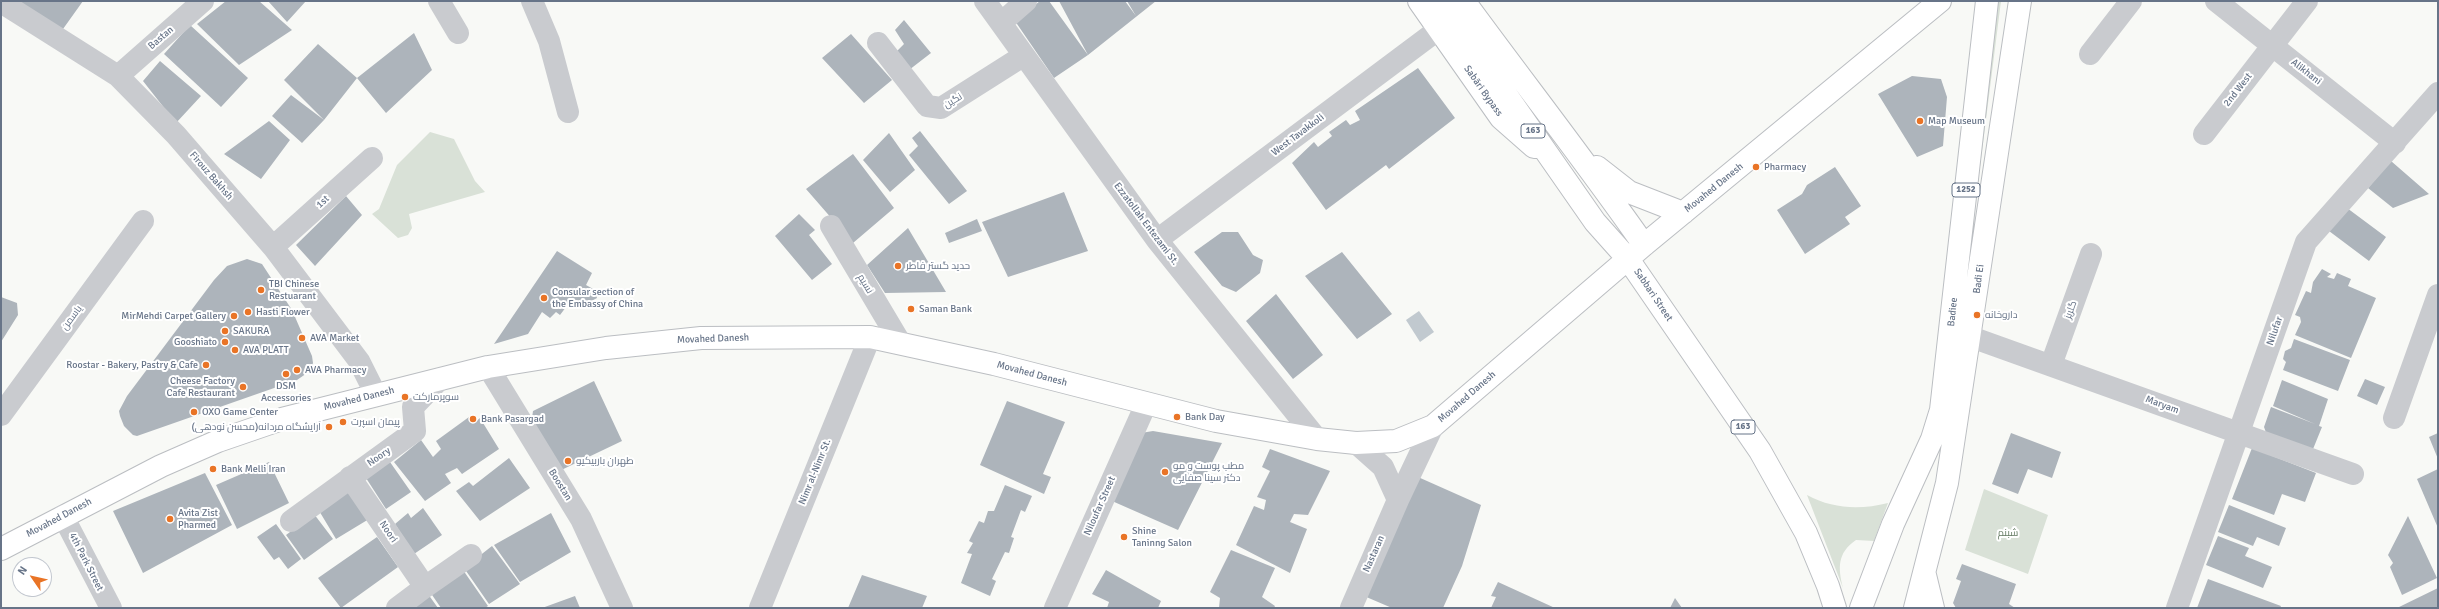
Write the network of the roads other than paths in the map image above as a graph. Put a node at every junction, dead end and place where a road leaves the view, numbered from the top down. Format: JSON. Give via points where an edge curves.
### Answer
{"nodes":[{"id":1,"x":204,"y":1,"type":"edge"},
{"id":2,"x":438,"y":1,"type":"edge"},
{"id":3,"x":532,"y":1,"type":"edge"},
{"id":4,"x":985,"y":1,"type":"edge"},
{"id":5,"x":1026,"y":1,"type":"edge"},
{"id":6,"x":1419,"y":1,"type":"edge"},
{"id":7,"x":1441,"y":1,"type":"edge"},
{"id":8,"x":1464,"y":1,"type":"edge"},
{"id":9,"x":1482,"y":1,"type":"edge"},
{"id":10,"x":1940,"y":1,"type":"edge"},
{"id":11,"x":1987,"y":1,"type":"edge"},
{"id":12,"x":2131,"y":1,"type":"edge"},
{"id":13,"x":2216,"y":1,"type":"edge"},
{"id":14,"x":2307,"y":1,"type":"edge"},
{"id":15,"x":1,"y":2,"type":"edge"},
{"id":16,"x":2020,"y":4,"type":"edge"},
{"id":17,"x":1001,"y":23,"type":"junction"},
{"id":18,"x":1439,"y":29,"type":"junction"},
{"id":19,"x":458,"y":33,"type":"dead end"},
{"id":20,"x":878,"y":43,"type":"dead end"},
{"id":21,"x":2273,"y":46,"type":"junction"},
{"id":22,"x":2090,"y":54,"type":"dead end"},
{"id":23,"x":1023,"y":56,"type":"junction"},
{"id":24,"x":118,"y":76,"type":"junction"},
{"id":25,"x":2438,"y":93,"type":"edge"},
{"id":26,"x":568,"y":112,"type":"dead end"},
{"id":27,"x":2204,"y":134,"type":"dead end"},
{"id":28,"x":2395,"y":143,"type":"junction"},
{"id":29,"x":1580,"y":154,"type":"junction"},
{"id":30,"x":372,"y":158,"type":"dead end"},
{"id":31,"x":1560,"y":169,"type":"junction"},
{"id":32,"x":1683,"y":213,"type":"junction"},
{"id":33,"x":144,"y":221,"type":"dead end"},
{"id":34,"x":831,"y":226,"type":"dead end"},
{"id":35,"x":1157,"y":240,"type":"junction"},
{"id":36,"x":273,"y":247,"type":"junction"},
{"id":37,"x":1636,"y":252,"type":"junction"},
{"id":38,"x":2091,"y":254,"type":"dead end"},
{"id":39,"x":2438,"y":295,"type":"edge"},
{"id":40,"x":870,"y":337,"type":"junction"},
{"id":41,"x":1971,"y":337,"type":"junction"},
{"id":42,"x":900,"y":342,"type":"junction"},
{"id":43,"x":2051,"y":365,"type":"junction"},
{"id":44,"x":488,"y":367,"type":"junction"},
{"id":45,"x":440,"y":379,"type":"junction"},
{"id":46,"x":376,"y":395,"type":"junction"},
{"id":47,"x":1146,"y":404,"type":"junction"},
{"id":48,"x":1,"y":415,"type":"edge"},
{"id":49,"x":2394,"y":418,"type":"dead end"},
{"id":50,"x":1433,"y":426,"type":"junction"},
{"id":51,"x":2240,"y":434,"type":"junction"},
{"id":52,"x":1317,"y":439,"type":"junction"},
{"id":53,"x":1356,"y":443,"type":"junction"},
{"id":54,"x":2352,"y":474,"type":"dead end"},
{"id":55,"x":350,"y":477,"type":"junction"},
{"id":56,"x":1398,"y":500,"type":"junction"},
{"id":57,"x":63,"y":516,"type":"junction"},
{"id":58,"x":292,"y":521,"type":"dead end"},
{"id":59,"x":2,"y":547,"type":"edge"},
{"id":60,"x":471,"y":555,"type":"dead end"},
{"id":61,"x":1925,"y":574,"type":"junction"},
{"id":62,"x":425,"y":587,"type":"junction"},
{"id":63,"x":111,"y":608,"type":"edge"},
{"id":64,"x":397,"y":608,"type":"edge"},
{"id":65,"x":622,"y":608,"type":"edge"},
{"id":66,"x":760,"y":608,"type":"edge"},
{"id":67,"x":1055,"y":608,"type":"edge"},
{"id":68,"x":1351,"y":608,"type":"edge"},
{"id":69,"x":1835,"y":608,"type":"edge"},
{"id":70,"x":1861,"y":608,"type":"edge"},
{"id":71,"x":1915,"y":608,"type":"edge"},
{"id":72,"x":1933,"y":608,"type":"edge"},
{"id":73,"x":2177,"y":608,"type":"edge"}],
"edges":[{"from":1,"to":24,"type":"street","name":"Bastan"},
{"from":2,"to":19,"type":"street"},
{"from":3,"to":26,"type":"street","via":[[549,41]]},
{"from":4,"to":17,"type":"street","name":"Ezzatollah Entezami St."},
{"from":5,"to":17,"type":"street"},
{"from":6,"to":18,"type":"main road","name":"Sabāri Bypass"},
{"from":7,"to":31,"type":"main road","name":"Sabbari Street","number":"163"},
{"from":8,"to":29,"type":"main road","name":"Sabbari Street","number":"163"},
{"from":9,"to":29,"type":"main road","via":[[1544,87]]},
{"from":10,"to":32,"type":"main road","name":"Movahed Danesh"},
{"from":11,"to":70,"type":"main road","name":"Badiee","number":"1252","via":[[1941,410],[1925,458],[1893,524]]},
{"from":12,"to":22,"type":"street"},
{"from":13,"to":21,"type":"street","name":"Alikhani"},
{"from":14,"to":21,"type":"street","name":"2nd West"},
{"from":15,"to":24,"type":"street","name":"Firouz Bakhsh"},
{"from":16,"to":41,"type":"main road","name":"Badi Ei","number":"1252","via":[[1998,139]]},
{"from":17,"to":23,"type":"street","name":"Ezzatollah Entezami St."},
{"from":18,"to":31,"type":"main road","name":"Sabāri Bypass","via":[[1501,118]]},
{"from":18,"to":35,"type":"street","name":"West Tavakkoli"},
{"from":20,"to":23,"type":"street","name":"نگین","via":[[927,106],[934,109],[941,108]]},
{"from":21,"to":27,"type":"street","name":"2nd West"},
{"from":21,"to":28,"type":"street","name":"Alikhani"},
{"from":23,"to":35,"type":"street","name":"Ezzatollah Entezami St."},
{"from":24,"to":36,"type":"street","name":"Firouz Bakhsh","via":[[176,135]]},
{"from":25,"to":28,"type":"street","name":"Nilufar"},
{"from":28,"to":51,"type":"street","name":"Nilufar","via":[[2306,242]]},
{"from":29,"to":32,"type":"main road","via":[[1629,192]]},
{"from":29,"to":37,"type":"main road","name":"Sabbari Street","number":"163"},
{"from":30,"to":36,"type":"street","name":"1st"},
{"from":31,"to":37,"type":"main road","name":"Sabbari Street","number":"163","via":[[1595,222]]},
{"from":32,"to":37,"type":"main road","name":"Movahed Danesh"},
{"from":33,"to":48,"type":"street","name":"یاسمن"},
{"from":34,"to":42,"type":"street","name":"نسیم"},
{"from":35,"to":52,"type":"street","name":"Ezzatollah Entezami St."},
{"from":36,"to":46,"type":"street","name":"Firouz Bakhsh","via":[[359,361]]},
{"from":37,"to":50,"type":"main road","name":"Movahed Danesh"},
{"from":37,"to":69,"type":"main road","name":"Sabbari Street","number":"163","via":[[1786,494],[1806,533]]},
{"from":38,"to":43,"type":"street","name":"گلریز"},
{"from":39,"to":49,"type":"street"},
{"from":40,"to":42,"type":"main road","name":"Movahed Danesh"},
{"from":40,"to":44,"type":"main road","name":"Movahed Danesh","via":[[693,339],[606,348]]},
{"from":40,"to":66,"type":"street","name":"Nimr al-Nimr St."},
{"from":41,"to":43,"type":"street","name":"Maryam"},
{"from":41,"to":61,"type":"main road","name":"Badi Ei","number":"1252","via":[[1947,483]]},
{"from":42,"to":47,"type":"main road","name":"Movahed Danesh"},
{"from":43,"to":51,"type":"street","name":"Maryam"},
{"from":44,"to":45,"type":"main road","name":"Movahed Danesh"},
{"from":44,"to":65,"type":"street","name":"Boostan","via":[[581,520]]},
{"from":45,"to":46,"type":"main road","name":"Movahed Danesh"},
{"from":45,"to":55,"type":"street","name":"Noory","via":[[413,407],[415,431]]},
{"from":46,"to":57,"type":"main road","name":"Movahed Danesh","via":[[282,419],[218,441],[161,466]]},
{"from":47,"to":52,"type":"main road","name":"Movahed Danesh","via":[[1216,421]]},
{"from":47,"to":67,"type":"street","name":"Niloufar Street"},
{"from":50,"to":53,"type":"main road","name":"Movahed Danesh","via":[[1396,441]]},
{"from":50,"to":56,"type":"street","name":"Nastaran"},
{"from":51,"to":54,"type":"street","name":"Maryam"},
{"from":51,"to":73,"type":"street","name":"Nilufar"},
{"from":52,"to":53,"type":"main road","name":"Movahed Danesh"},
{"from":53,"to":56,"type":"street","via":[[1383,467]]},
{"from":55,"to":58,"type":"street","name":"Noory"},
{"from":55,"to":62,"type":"street","name":"Noori"},
{"from":56,"to":68,"type":"street","name":"Nastaran"},
{"from":57,"to":59,"type":"main road","name":"Movahed Danesh"},
{"from":57,"to":63,"type":"street","name":"4th Park Street"},
{"from":60,"to":62,"type":"street"},
{"from":61,"to":71,"type":"main road","name":"Badi Ei"},
{"from":61,"to":72,"type":"main road"},
{"from":62,"to":64,"type":"street"}]}
